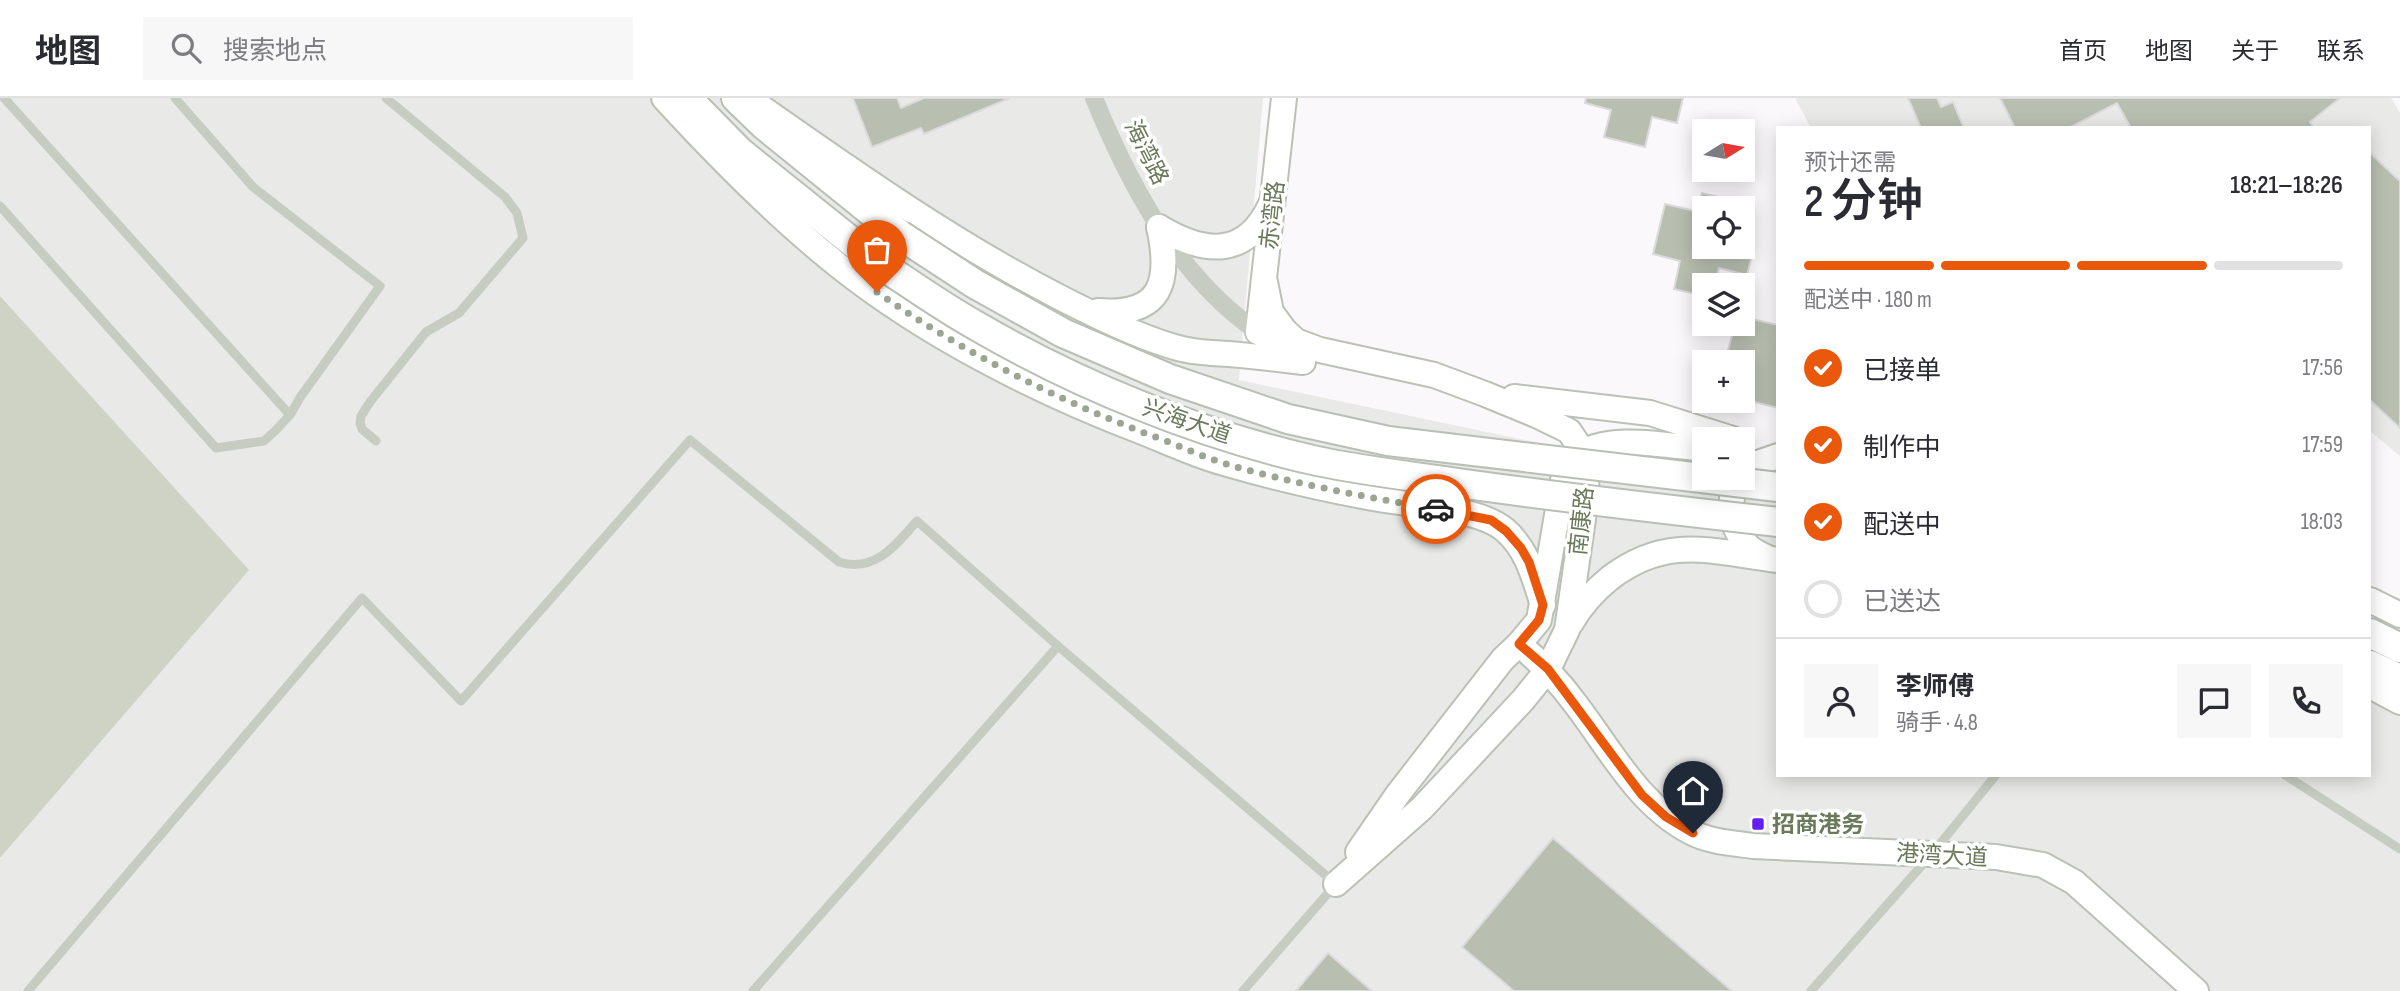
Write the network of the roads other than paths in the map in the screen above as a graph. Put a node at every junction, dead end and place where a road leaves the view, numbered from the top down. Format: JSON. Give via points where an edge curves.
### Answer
{"nodes":[{"id":1,"x":4,"y":98,"type":"edge"},
{"id":2,"x":175,"y":98,"type":"edge"},
{"id":3,"x":386,"y":98,"type":"edge"},
{"id":4,"x":664,"y":98,"type":"edge"},
{"id":5,"x":687,"y":98,"type":"edge"},
{"id":6,"x":736,"y":98,"type":"edge"},
{"id":7,"x":748,"y":98,"type":"edge"},
{"id":8,"x":1094,"y":98,"type":"edge"},
{"id":9,"x":1284,"y":98,"type":"edge"},
{"id":10,"x":1274,"y":197,"type":"junction"},
{"id":11,"x":0,"y":206,"type":"edge"},
{"id":12,"x":1159,"y":227,"type":"junction"},
{"id":13,"x":1265,"y":282,"type":"junction"},
{"id":14,"x":1085,"y":310,"type":"junction"},
{"id":15,"x":1258,"y":332,"type":"junction"},
{"id":16,"x":1342,"y":366,"type":"junction"},
{"id":17,"x":1485,"y":394,"type":"junction"},
{"id":18,"x":290,"y":415,"type":"junction"},
{"id":19,"x":1695,"y":427,"type":"edge"},
{"id":20,"x":376,"y":441,"type":"dead end"},
{"id":21,"x":1755,"y":447,"type":"edge"},
{"id":22,"x":1692,"y":448,"type":"edge"},
{"id":23,"x":1583,"y":452,"type":"junction"},
{"id":24,"x":1755,"y":454,"type":"edge"},
{"id":25,"x":1776,"y":455,"type":"edge"},
{"id":26,"x":1776,"y":456,"type":"edge"},
{"id":27,"x":1776,"y":457,"type":"edge"},
{"id":28,"x":1755,"y":464,"type":"edge"},
{"id":29,"x":1776,"y":488,"type":"edge"},
{"id":30,"x":1737,"y":490,"type":"edge"},
{"id":31,"x":1776,"y":522,"type":"edge"},
{"id":32,"x":1774,"y":559,"type":"edge"},
{"id":33,"x":2371,"y":600,"type":"edge"},
{"id":34,"x":1543,"y":605,"type":"junction"},
{"id":35,"x":2400,"y":615,"type":"edge"},
{"id":36,"x":1567,"y":630,"type":"junction"},
{"id":37,"x":1519,"y":644,"type":"junction"},
{"id":38,"x":1058,"y":646,"type":"junction"},
{"id":39,"x":1548,"y":669,"type":"junction"},
{"id":40,"x":2379,"y":674,"type":"edge"},
{"id":41,"x":2400,"y":702,"type":"edge"},
{"id":42,"x":1994,"y":777,"type":"edge"},
{"id":43,"x":2289,"y":777,"type":"edge"},
{"id":44,"x":2400,"y":849,"type":"edge"},
{"id":45,"x":1931,"y":855,"type":"junction"},
{"id":46,"x":1336,"y":884,"type":"junction"},
{"id":47,"x":28,"y":991,"type":"edge"},
{"id":48,"x":753,"y":991,"type":"edge"},
{"id":49,"x":1243,"y":991,"type":"edge"},
{"id":50,"x":1811,"y":991,"type":"edge"},
{"id":51,"x":2196,"y":991,"type":"edge"}],
"edges":[{"from":1,"to":18,"type":"lane"},
{"from":2,"to":18,"type":"lane","via":[[253,187],[380,286]]},
{"from":3,"to":20,"type":"lane","via":[[505,197],[517,213],[523,238],[459,313],[426,332],[370,402],[360,422]]},
{"from":4,"to":34,"type":"street","name":"兴海大道","via":[[769,207],[841,268],[912,317],[998,367],[1102,417],[1222,463],[1370,498],[1491,520],[1521,548]]},
{"from":5,"to":31,"type":"main road","name":"兴海大道","bridge":true,"via":[[740,152],[877,262],[974,325],[1142,405],[1318,461],[1532,493]]},
{"from":6,"to":29,"type":"main road","name":"兴海大道","bridge":true,"via":[[900,234],[975,284],[1063,333],[1170,379],[1288,419],[1388,441]]},
{"from":7,"to":14,"type":"street","via":[[939,227]]},
{"from":8,"to":12,"type":"street","name":"海湾路","via":[[1127,173]]},
{"from":9,"to":10,"type":"street","name":"赤湾路"},
{"from":10,"to":12,"type":"street","via":[[1252,234],[1231,244],[1191,244]]},
{"from":10,"to":13,"type":"street","name":"赤湾路"},
{"from":11,"to":18,"type":"lane","via":[[216,448],[264,441]]},
{"from":12,"to":14,"type":"street","via":[[1164,271],[1154,295],[1129,311]]},
{"from":12,"to":15,"type":"street","name":"海湾路","via":[[1214,296]]},
{"from":13,"to":15,"type":"street","name":"赤湾路"},
{"from":13,"to":17,"type":"street","via":[[1271,312],[1296,341],[1434,375]]},
{"from":14,"to":16,"type":"street","via":[[1173,347]]},
{"from":15,"to":16,"type":"street","via":[[1287,349]]},
{"from":16,"to":17,"type":"street"},
{"from":17,"to":19,"type":"street","via":[[1650,413]]},
{"from":17,"to":23,"type":"street","via":[[1569,432]]},
{"from":21,"to":25,"type":"street"},
{"from":22,"to":23,"type":"street","via":[[1626,442]]},
{"from":23,"to":34,"type":"street","name":"南康路","via":[[1567,467],[1563,480]]},
{"from":23,"to":36,"type":"street","name":"南康路","via":[[1587,491]]},
{"from":24,"to":26,"type":"street"},
{"from":27,"to":28,"type":"street"},
{"from":30,"to":32,"type":"street","via":[[1731,504],[1734,528],[1748,548]]},
{"from":32,"to":36,"type":"street","via":[[1702,550],[1659,552],[1637,560],[1597,589],[1580,606]]},
{"from":33,"to":35,"type":"street"},
{"from":34,"to":37,"type":"street","name":"南康路","via":[[1539,620]]},
{"from":36,"to":39,"type":"street","name":"南康路"},
{"from":37,"to":39,"type":"street","name":"港湾大道"},
{"from":37,"to":46,"type":"street","name":"南康路","via":[[1398,794]]},
{"from":38,"to":46,"type":"lane"},
{"from":38,"to":47,"type":"lane","via":[[918,521],[878,559],[858,565],[839,562],[690,440],[461,701],[362,598]]},
{"from":38,"to":48,"type":"lane"},
{"from":39,"to":45,"type":"street","name":"港湾大道","via":[[1642,795],[1693,833],[1754,846]]},
{"from":39,"to":46,"type":"street","name":"南康路","via":[[1422,808]]},
{"from":40,"to":41,"type":"street"},
{"from":42,"to":45,"type":"lane"},
{"from":43,"to":44,"type":"lane"},
{"from":45,"to":50,"type":"lane"},
{"from":45,"to":51,"type":"street","name":"港湾大道","via":[[2023,861],[2058,871]]},
{"from":46,"to":49,"type":"lane"}]}
